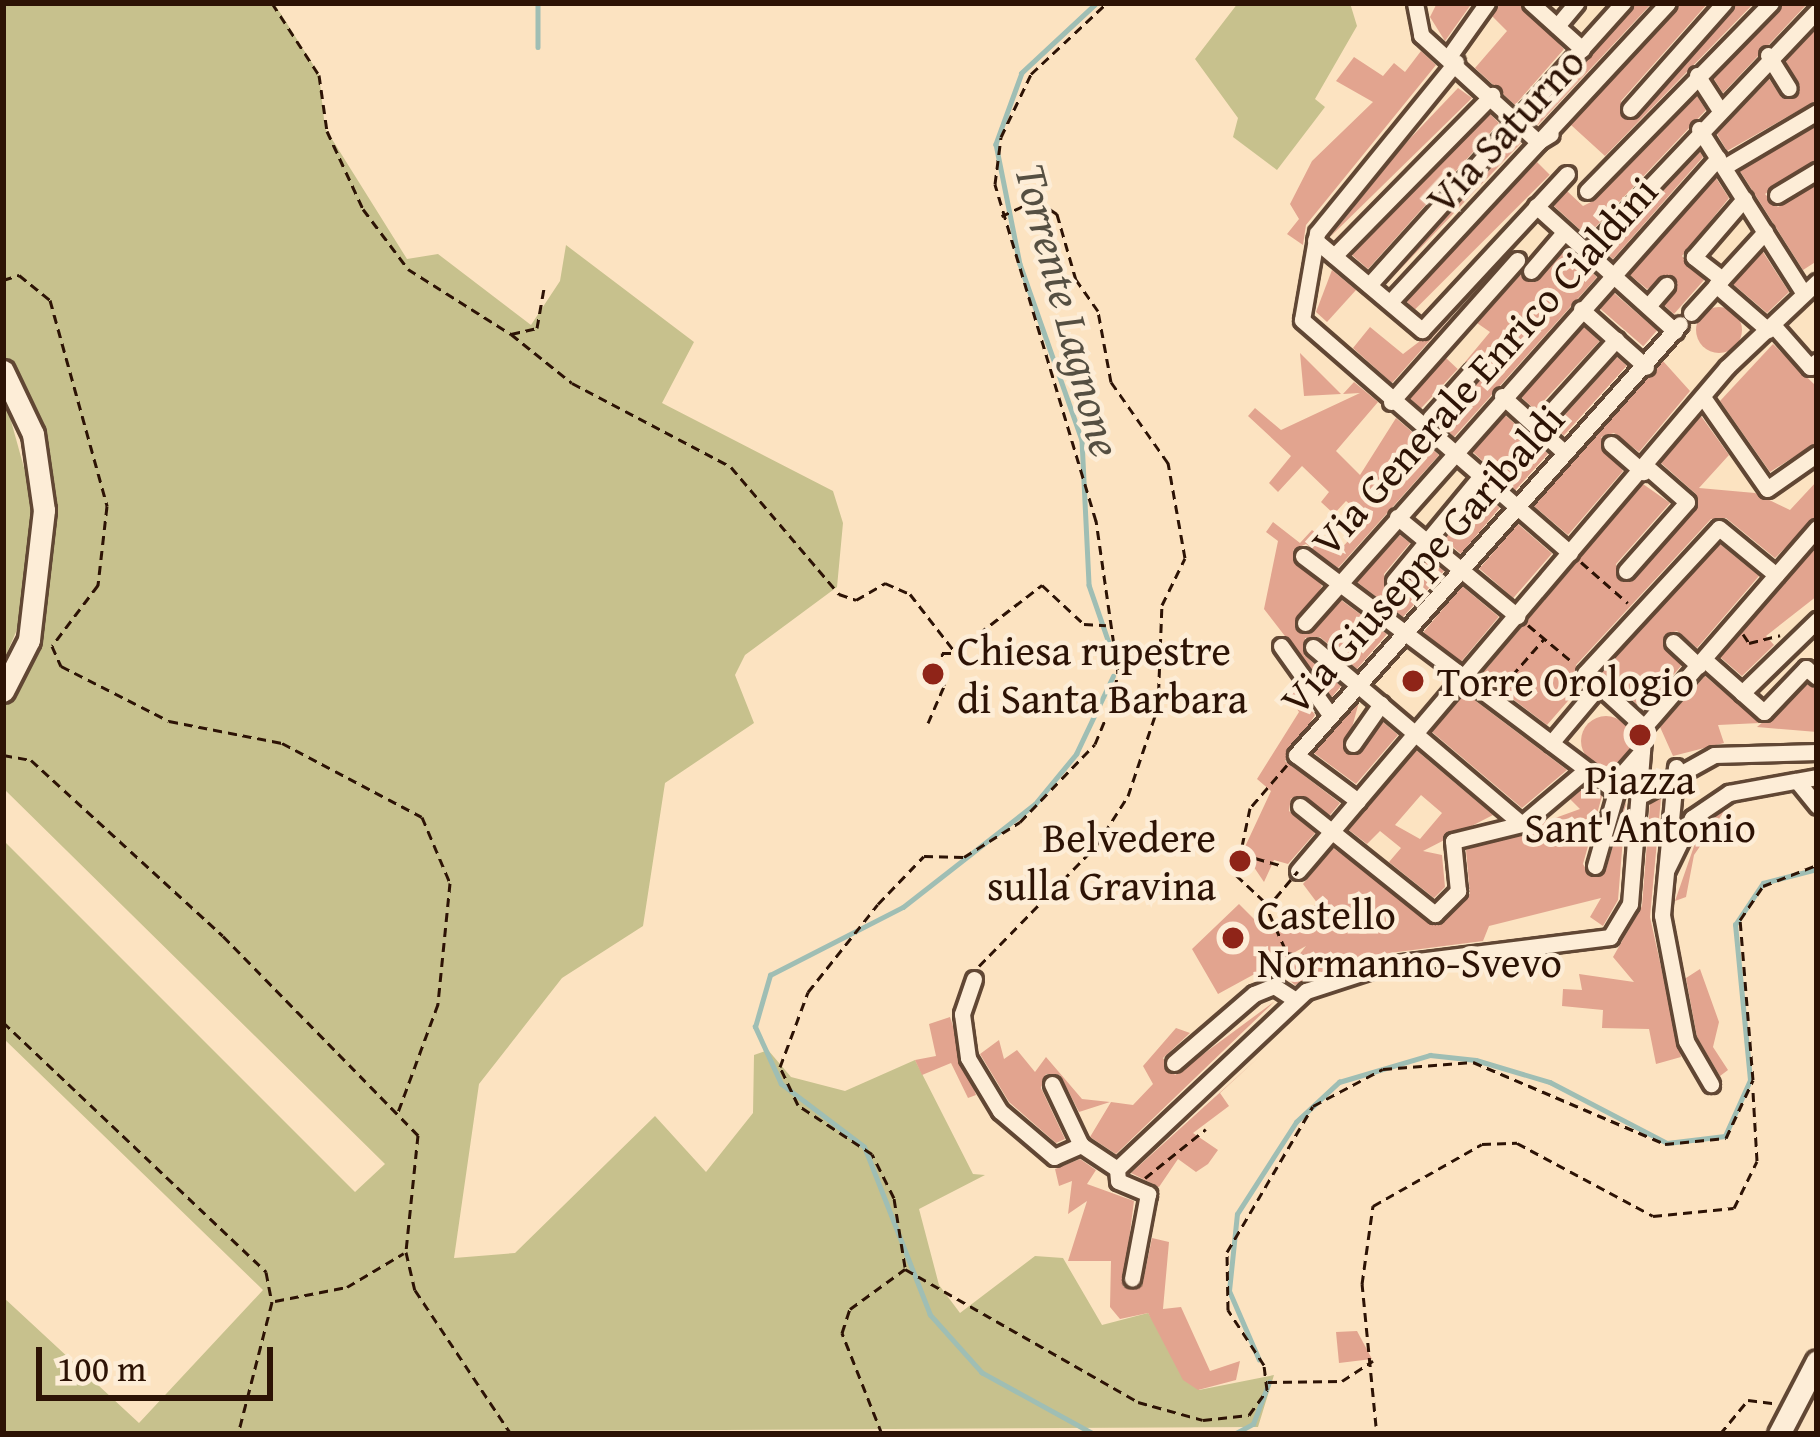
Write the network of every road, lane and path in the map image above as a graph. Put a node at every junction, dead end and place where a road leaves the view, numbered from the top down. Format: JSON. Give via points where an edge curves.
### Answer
{"nodes":[{"id":1,"x":272,"y":3,"type":"edge"},
{"id":2,"x":1107,"y":3,"type":"edge"},
{"id":3,"x":1415,"y":3,"type":"edge"},
{"id":4,"x":1431,"y":3,"type":"edge"},
{"id":5,"x":1486,"y":3,"type":"edge"},
{"id":6,"x":1531,"y":3,"type":"edge"},
{"id":7,"x":1576,"y":3,"type":"edge"},
{"id":8,"x":1668,"y":3,"type":"edge"},
{"id":9,"x":1724,"y":3,"type":"edge"},
{"id":10,"x":1771,"y":3,"type":"edge"},
{"id":11,"x":1620,"y":4,"type":"edge"},
{"id":12,"x":1817,"y":11,"type":"edge"},
{"id":13,"x":1418,"y":21,"type":"junction"},
{"id":14,"x":1557,"y":26,"type":"junction"},
{"id":15,"x":1582,"y":49,"type":"junction"},
{"id":16,"x":1768,"y":55,"type":"junction"},
{"id":17,"x":1453,"y":58,"type":"junction"},
{"id":18,"x":1697,"y":75,"type":"junction"},
{"id":19,"x":1789,"y":88,"type":"dead end"},
{"id":20,"x":1492,"y":95,"type":"junction"},
{"id":21,"x":1718,"y":106,"type":"junction"},
{"id":22,"x":1630,"y":109,"type":"dead end"},
{"id":23,"x":1817,"y":112,"type":"edge"},
{"id":24,"x":1517,"y":119,"type":"junction"},
{"id":25,"x":1699,"y":129,"type":"junction"},
{"id":26,"x":1560,"y":131,"type":"junction"},
{"id":27,"x":1721,"y":162,"type":"junction"},
{"id":28,"x":1817,"y":171,"type":"edge"},
{"id":29,"x":1567,"y":173,"type":"dead end"},
{"id":30,"x":1587,"y":191,"type":"dead end"},
{"id":31,"x":1777,"y":195,"type":"dead end"},
{"id":32,"x":1744,"y":199,"type":"junction"},
{"id":33,"x":1536,"y":206,"type":"junction"},
{"id":34,"x":1000,"y":217,"type":"junction"},
{"id":35,"x":1765,"y":232,"type":"junction"},
{"id":36,"x":1560,"y":237,"type":"junction"},
{"id":37,"x":1315,"y":240,"type":"junction"},
{"id":38,"x":1589,"y":251,"type":"junction"},
{"id":39,"x":1334,"y":256,"type":"junction"},
{"id":40,"x":1517,"y":260,"type":"dead end"},
{"id":41,"x":1531,"y":271,"type":"dead end"},
{"id":42,"x":1612,"y":274,"type":"junction"},
{"id":43,"x":3,"y":280,"type":"edge"},
{"id":44,"x":1719,"y":282,"type":"junction"},
{"id":45,"x":1666,"y":284,"type":"dead end"},
{"id":46,"x":1369,"y":285,"type":"junction"},
{"id":47,"x":1810,"y":287,"type":"edge"},
{"id":48,"x":544,"y":289,"type":"dead end"},
{"id":49,"x":1390,"y":302,"type":"junction"},
{"id":50,"x":1648,"y":306,"type":"junction"},
{"id":51,"x":1580,"y":309,"type":"junction"},
{"id":52,"x":1682,"y":323,"type":"junction"},
{"id":53,"x":1771,"y":327,"type":"junction"},
{"id":54,"x":511,"y":334,"type":"junction"},
{"id":55,"x":1616,"y":340,"type":"junction"},
{"id":56,"x":1814,"y":364,"type":"edge"},
{"id":57,"x":1646,"y":367,"type":"junction"},
{"id":58,"x":3,"y":371,"type":"edge"},
{"id":59,"x":1472,"y":371,"type":"dead end"},
{"id":60,"x":1502,"y":396,"type":"junction"},
{"id":61,"x":1705,"y":400,"type":"junction"},
{"id":62,"x":1391,"y":402,"type":"junction"},
{"id":63,"x":1430,"y":418,"type":"dead end"},
{"id":64,"x":1537,"y":428,"type":"junction"},
{"id":65,"x":1610,"y":444,"type":"dead end"},
{"id":66,"x":1564,"y":452,"type":"junction"},
{"id":67,"x":1452,"y":453,"type":"junction"},
{"id":68,"x":1817,"y":454,"type":"edge"},
{"id":69,"x":1645,"y":470,"type":"junction"},
{"id":70,"x":1480,"y":477,"type":"junction"},
{"id":71,"x":1514,"y":505,"type":"junction"},
{"id":72,"x":1397,"y":517,"type":"junction"},
{"id":73,"x":1817,"y":528,"type":"edge"},
{"id":74,"x":1426,"y":542,"type":"junction"},
{"id":75,"x":1570,"y":553,"type":"junction"},
{"id":76,"x":1304,"y":556,"type":"dead end"},
{"id":77,"x":1459,"y":568,"type":"junction"},
{"id":78,"x":1626,"y":571,"type":"dead end"},
{"id":79,"x":1776,"y":575,"type":"junction"},
{"id":80,"x":1394,"y":581,"type":"dead end"},
{"id":81,"x":1339,"y":584,"type":"junction"},
{"id":82,"x":1639,"y":613,"type":"junction"},
{"id":83,"x":1517,"y":616,"type":"junction"},
{"id":84,"x":1817,"y":620,"type":"edge"},
{"id":85,"x":1304,"y":623,"type":"dead end"},
{"id":86,"x":1735,"y":623,"type":"junction"},
{"id":87,"x":1106,"y":626,"type":"junction"},
{"id":88,"x":1400,"y":631,"type":"junction"},
{"id":89,"x":1544,"y":639,"type":"junction"},
{"id":90,"x":1673,"y":642,"type":"dead end"},
{"id":91,"x":1792,"y":642,"type":"junction"},
{"id":92,"x":1281,"y":646,"type":"dead end"},
{"id":93,"x":1313,"y":647,"type":"dead end"},
{"id":94,"x":956,"y":652,"type":"junction"},
{"id":95,"x":1701,"y":662,"type":"junction"},
{"id":96,"x":1585,"y":673,"type":"junction"},
{"id":97,"x":1817,"y":677,"type":"edge"},
{"id":98,"x":1465,"y":678,"type":"junction"},
{"id":99,"x":1356,"y":682,"type":"junction"},
{"id":100,"x":1600,"y":686,"type":"junction"},
{"id":101,"x":3,"y":691,"type":"edge"},
{"id":102,"x":1742,"y":693,"type":"junction"},
{"id":103,"x":1381,"y":704,"type":"junction"},
{"id":104,"x":1328,"y":712,"type":"junction"},
{"id":105,"x":1509,"y":712,"type":"junction"},
{"id":106,"x":928,"y":723,"type":"dead end"},
{"id":107,"x":1416,"y":734,"type":"junction"},
{"id":108,"x":1643,"y":740,"type":"junction"},
{"id":109,"x":1551,"y":743,"type":"junction"},
{"id":110,"x":1353,"y":744,"type":"dead end"},
{"id":111,"x":1817,"y":752,"type":"edge"},
{"id":112,"x":3,"y":755,"type":"edge"},
{"id":113,"x":1296,"y":755,"type":"junction"},
{"id":114,"x":1676,"y":767,"type":"junction"},
{"id":115,"x":1586,"y":770,"type":"junction"},
{"id":116,"x":1817,"y":777,"type":"edge"},
{"id":117,"x":1797,"y":782,"type":"junction"},
{"id":118,"x":1616,"y":791,"type":"junction"},
{"id":119,"x":1644,"y":794,"type":"junction"},
{"id":120,"x":1358,"y":801,"type":"junction"},
{"id":121,"x":1300,"y":806,"type":"dead end"},
{"id":122,"x":1817,"y":806,"type":"edge"},
{"id":123,"x":1522,"y":824,"type":"junction"},
{"id":124,"x":1331,"y":832,"type":"junction"},
{"id":125,"x":1239,"y":853,"type":"junction"},
{"id":126,"x":1595,"y":866,"type":"dead end"},
{"id":127,"x":1817,"y":866,"type":"edge"},
{"id":128,"x":1298,"y":871,"type":"junction"},
{"id":129,"x":1666,"y":872,"type":"junction"},
{"id":130,"x":1256,"y":921,"type":"dead end"},
{"id":131,"x":1348,"y":977,"type":"junction"},
{"id":132,"x":974,"y":979,"type":"joint"},
{"id":133,"x":1294,"y":999,"type":"junction"},
{"id":134,"x":3,"y":1022,"type":"edge"},
{"id":135,"x":1174,"y":1063,"type":"dead end"},
{"id":136,"x":1052,"y":1084,"type":"dead end"},
{"id":137,"x":1711,"y":1084,"type":"dead end"},
{"id":138,"x":1751,"y":1088,"type":"junction"},
{"id":139,"x":398,"y":1115,"type":"junction"},
{"id":140,"x":1205,"y":1129,"type":"dead end"},
{"id":141,"x":1081,"y":1145,"type":"junction"},
{"id":142,"x":1117,"y":1169,"type":"junction"},
{"id":143,"x":406,"y":1252,"type":"junction"},
{"id":144,"x":905,"y":1269,"type":"junction"},
{"id":145,"x":1132,"y":1279,"type":"dead end"},
{"id":146,"x":272,"y":1302,"type":"junction"},
{"id":147,"x":1375,"y":1360,"type":"junction"},
{"id":148,"x":1817,"y":1361,"type":"edge"},
{"id":149,"x":1266,"y":1382,"type":"junction"},
{"id":150,"x":1791,"y":1405,"type":"junction"},
{"id":151,"x":1376,"y":1426,"type":"dead end"},
{"id":152,"x":238,"y":1434,"type":"edge"},
{"id":153,"x":511,"y":1434,"type":"edge"},
{"id":154,"x":882,"y":1434,"type":"edge"},
{"id":155,"x":1720,"y":1434,"type":"edge"},
{"id":156,"x":1779,"y":1434,"type":"edge"}],
"edges":[{"from":1,"to":54,"type":"path","via":[[319,75],[327,131],[382,236],[408,269]]},
{"from":2,"to":34,"type":"path","via":[[1031,74],[1001,137]]},
{"from":3,"to":13,"type":"street"},
{"from":4,"to":13,"type":"street"},
{"from":5,"to":17,"type":"street"},
{"from":6,"to":14,"type":"street"},
{"from":7,"to":14,"type":"street"},
{"from":8,"to":26,"type":"street","name":"Via Saturno"},
{"from":9,"to":22,"type":"street"},
{"from":10,"to":18,"type":"street"},
{"from":11,"to":15,"type":"street"},
{"from":12,"to":16,"type":"street"},
{"from":13,"to":17,"type":"street"},
{"from":14,"to":15,"type":"street"},
{"from":15,"to":24,"type":"street"},
{"from":16,"to":19,"type":"street"},
{"from":16,"to":21,"type":"street"},
{"from":17,"to":20,"type":"street"},
{"from":17,"to":37,"type":"street"},
{"from":18,"to":21,"type":"street"},
{"from":18,"to":30,"type":"street"},
{"from":20,"to":24,"type":"street"},
{"from":20,"to":39,"type":"street"},
{"from":21,"to":25,"type":"street"},
{"from":23,"to":27,"type":"street","name":"Via Generale Enrico Cialdini"},
{"from":24,"to":26,"type":"street","via":[[1538,142]]},
{"from":24,"to":46,"type":"street"},
{"from":25,"to":27,"type":"street"},
{"from":25,"to":38,"type":"street"},
{"from":26,"to":49,"type":"street","name":"Via Saturno"},
{"from":27,"to":32,"type":"street"},
{"from":27,"to":42,"type":"street","name":"Via Generale Enrico Cialdini"},
{"from":28,"to":31,"type":"street"},
{"from":29,"to":33,"type":"street"},
{"from":32,"to":35,"type":"street"},
{"from":32,"to":44,"type":"street","via":[[1694,256]]},
{"from":33,"to":36,"type":"street"},
{"from":33,"to":49,"type":"street","via":[[1422,330]]},
{"from":34,"to":87,"type":"path","via":[[1096,521]]},
{"from":34,"to":132,"type":"path","via":[[1036,200],[1057,214],[1076,280],[1098,311],[1112,382],[1168,463],[1184,558],[1162,605],[1158,707],[1128,796]]},
{"from":35,"to":44,"type":"street","name":"Via Giuseppe Garibaldi"},
{"from":35,"to":47,"type":"street"},
{"from":36,"to":38,"type":"street"},
{"from":36,"to":41,"type":"street"},
{"from":37,"to":39,"type":"street"},
{"from":37,"to":62,"type":"street","via":[[1300,302],[1307,332]]},
{"from":38,"to":42,"type":"street"},
{"from":39,"to":46,"type":"street"},
{"from":40,"to":62,"type":"street"},
{"from":42,"to":50,"type":"street"},
{"from":42,"to":51,"type":"street","name":"Via Generale Enrico Cialdini"},
{"from":43,"to":139,"type":"path","via":[[19,275],[50,300],[107,506],[98,585],[52,646],[61,666],[169,721],[282,743],[422,817],[450,883],[438,1004]]},
{"from":44,"to":52,"type":"street","name":"Via Giuseppe Garibaldi"},
{"from":44,"to":53,"type":"street"},
{"from":45,"to":50,"type":"street"},
{"from":46,"to":49,"type":"street"},
{"from":47,"to":53,"type":"street"},
{"from":48,"to":54,"type":"path","via":[[537,328]]},
{"from":50,"to":52,"type":"street"},
{"from":51,"to":55,"type":"street"},
{"from":51,"to":60,"type":"street","name":"Via Generale Enrico Cialdini"},
{"from":52,"to":57,"type":"street","name":"Via Giuseppe Garibaldi"},
{"from":53,"to":56,"type":"street"},
{"from":53,"to":61,"type":"street"},
{"from":54,"to":94,"type":"path","via":[[572,383],[731,467],[839,594],[856,600],[885,583],[910,594]]},
{"from":55,"to":57,"type":"street"},
{"from":55,"to":64,"type":"street"},
{"from":57,"to":66,"type":"street","name":"Via Giuseppe Garibaldi"},
{"from":58,"to":101,"type":"main road","via":[[33,434],[44,510],[29,640]]},
{"from":59,"to":63,"type":"street"},
{"from":60,"to":64,"type":"street"},
{"from":60,"to":67,"type":"street","name":"Via Generale Enrico Cialdini"},
{"from":61,"to":68,"type":"street","via":[[1767,489]]},
{"from":61,"to":69,"type":"street"},
{"from":62,"to":67,"type":"street"},
{"from":64,"to":66,"type":"street"},
{"from":65,"to":69,"type":"street"},
{"from":66,"to":71,"type":"street","name":"Via Giuseppe Garibaldi"},
{"from":67,"to":70,"type":"street"},
{"from":67,"to":72,"type":"street","name":"Via Generale Enrico Cialdini"},
{"from":69,"to":75,"type":"street"},
{"from":69,"to":78,"type":"street","via":[[1687,502]]},
{"from":70,"to":71,"type":"street"},
{"from":70,"to":74,"type":"street"},
{"from":71,"to":75,"type":"street"},
{"from":71,"to":77,"type":"street","name":"Via Giuseppe Garibaldi"},
{"from":72,"to":74,"type":"street"},
{"from":72,"to":81,"type":"street","name":"Via Generale Enrico Cialdini"},
{"from":73,"to":79,"type":"street"},
{"from":74,"to":77,"type":"street"},
{"from":74,"to":80,"type":"street"},
{"from":75,"to":82,"type":"path"},
{"from":75,"to":83,"type":"street"},
{"from":76,"to":81,"type":"street"},
{"from":77,"to":83,"type":"street"},
{"from":77,"to":88,"type":"street","name":"Via Giuseppe Garibaldi"},
{"from":79,"to":82,"type":"street","via":[[1719,528]]},
{"from":79,"to":86,"type":"street"},
{"from":81,"to":85,"type":"street","name":"Via Generale Enrico Cialdini"},
{"from":81,"to":88,"type":"street"},
{"from":82,"to":96,"type":"street"},
{"from":83,"to":89,"type":"path"},
{"from":83,"to":98,"type":"street"},
{"from":84,"to":91,"type":"street"},
{"from":86,"to":91,"type":"path","via":[[1749,643],[1778,633]]},
{"from":86,"to":95,"type":"street"},
{"from":87,"to":94,"type":"path","via":[[1084,624],[1042,586]]},
{"from":87,"to":144,"type":"path","via":[[1118,673],[1095,744],[1020,822],[964,857],[924,856],[790,1022],[784,1089],[872,1154],[894,1198]]},
{"from":88,"to":98,"type":"street"},
{"from":88,"to":99,"type":"street","name":"Via Giuseppe Garibaldi"},
{"from":89,"to":96,"type":"path"},
{"from":89,"to":105,"type":"path","via":[[1500,689]]},
{"from":90,"to":95,"type":"street"},
{"from":91,"to":102,"type":"street"},
{"from":92,"to":104,"type":"street"},
{"from":93,"to":99,"type":"street"},
{"from":94,"to":106,"type":"path","via":[[942,653],[944,686]]},
{"from":95,"to":102,"type":"street"},
{"from":95,"to":108,"type":"street"},
{"from":96,"to":100,"type":"street"},
{"from":97,"to":102,"type":"street","via":[[1806,668],[1764,712]]},
{"from":98,"to":105,"type":"street"},
{"from":98,"to":107,"type":"street"},
{"from":99,"to":103,"type":"street"},
{"from":99,"to":104,"type":"street","name":"Via Giuseppe Garibaldi"},
{"from":100,"to":108,"type":"street"},
{"from":100,"to":109,"type":"street"},
{"from":103,"to":107,"type":"street"},
{"from":103,"to":110,"type":"street"},
{"from":104,"to":113,"type":"street","name":"Via Giuseppe Garibaldi"},
{"from":105,"to":109,"type":"street"},
{"from":107,"to":120,"type":"street"},
{"from":107,"to":123,"type":"street"},
{"from":108,"to":118,"type":"street"},
{"from":108,"to":119,"type":"street"},
{"from":109,"to":115,"type":"street"},
{"from":111,"to":114,"type":"street","via":[[1742,751]]},
{"from":112,"to":139,"type":"path","via":[[31,760]]},
{"from":113,"to":120,"type":"street"},
{"from":113,"to":125,"type":"path","name":"Via Giuseppe Garibaldi","via":[[1250,808]]},
{"from":114,"to":119,"type":"street"},
{"from":114,"to":129,"type":"street"},
{"from":115,"to":118,"type":"street"},
{"from":115,"to":123,"type":"street"},
{"from":116,"to":117,"type":"street"},
{"from":117,"to":122,"type":"street"},
{"from":117,"to":129,"type":"street","via":[[1729,793],[1692,818]]},
{"from":118,"to":126,"type":"street"},
{"from":119,"to":131,"type":"street","via":[[1630,904],[1610,937]]},
{"from":120,"to":124,"type":"street"},
{"from":121,"to":124,"type":"street"},
{"from":123,"to":124,"type":"street","via":[[1453,841],[1458,891],[1435,914]]},
{"from":124,"to":128,"type":"street"},
{"from":125,"to":128,"type":"path"},
{"from":125,"to":131,"type":"path","via":[[1236,875],[1263,900],[1287,953],[1343,957]]},
{"from":127,"to":138,"type":"path","via":[[1763,886],[1740,920]]},
{"from":128,"to":130,"type":"path","bridge":true},
{"from":129,"to":137,"type":"street","via":[[1662,915],[1686,1041]]},
{"from":131,"to":133,"type":"street"},
{"from":132,"to":141,"type":"street","via":[[962,1014],[968,1058],[1000,1111],[1054,1157]]},
{"from":133,"to":135,"type":"street","via":[[1274,986],[1254,994]]},
{"from":133,"to":142,"type":"street"},
{"from":134,"to":146,"type":"path","via":[[266,1272]]},
{"from":136,"to":141,"type":"street"},
{"from":138,"to":147,"type":"path","via":[[1757,1161],[1734,1208],[1653,1216],[1517,1143],[1482,1144],[1404,1180],[1373,1206],[1365,1249]]},
{"from":138,"to":149,"type":"path","via":[[1726,1138],[1699,1148],[1665,1144],[1519,1075],[1431,1058],[1313,1106],[1219,1281]]},
{"from":139,"to":143,"type":"path","via":[[418,1135]]},
{"from":140,"to":142,"type":"path","via":[[1143,1180]]},
{"from":141,"to":142,"type":"street"},
{"from":142,"to":145,"type":"street","via":[[1118,1181],[1148,1194]]},
{"from":143,"to":146,"type":"path","via":[[347,1287]]},
{"from":143,"to":153,"type":"path","via":[[415,1291]]},
{"from":144,"to":149,"type":"path","via":[[1138,1402],[1203,1420],[1249,1414]]},
{"from":144,"to":154,"type":"path","via":[[850,1309],[842,1334]]},
{"from":146,"to":152,"type":"path"},
{"from":147,"to":149,"type":"path","via":[[1342,1381]]},
{"from":147,"to":151,"type":"path"},
{"from":148,"to":150,"type":"main road"},
{"from":150,"to":155,"type":"path","via":[[1748,1400]]},
{"from":150,"to":156,"type":"main road"}]}
